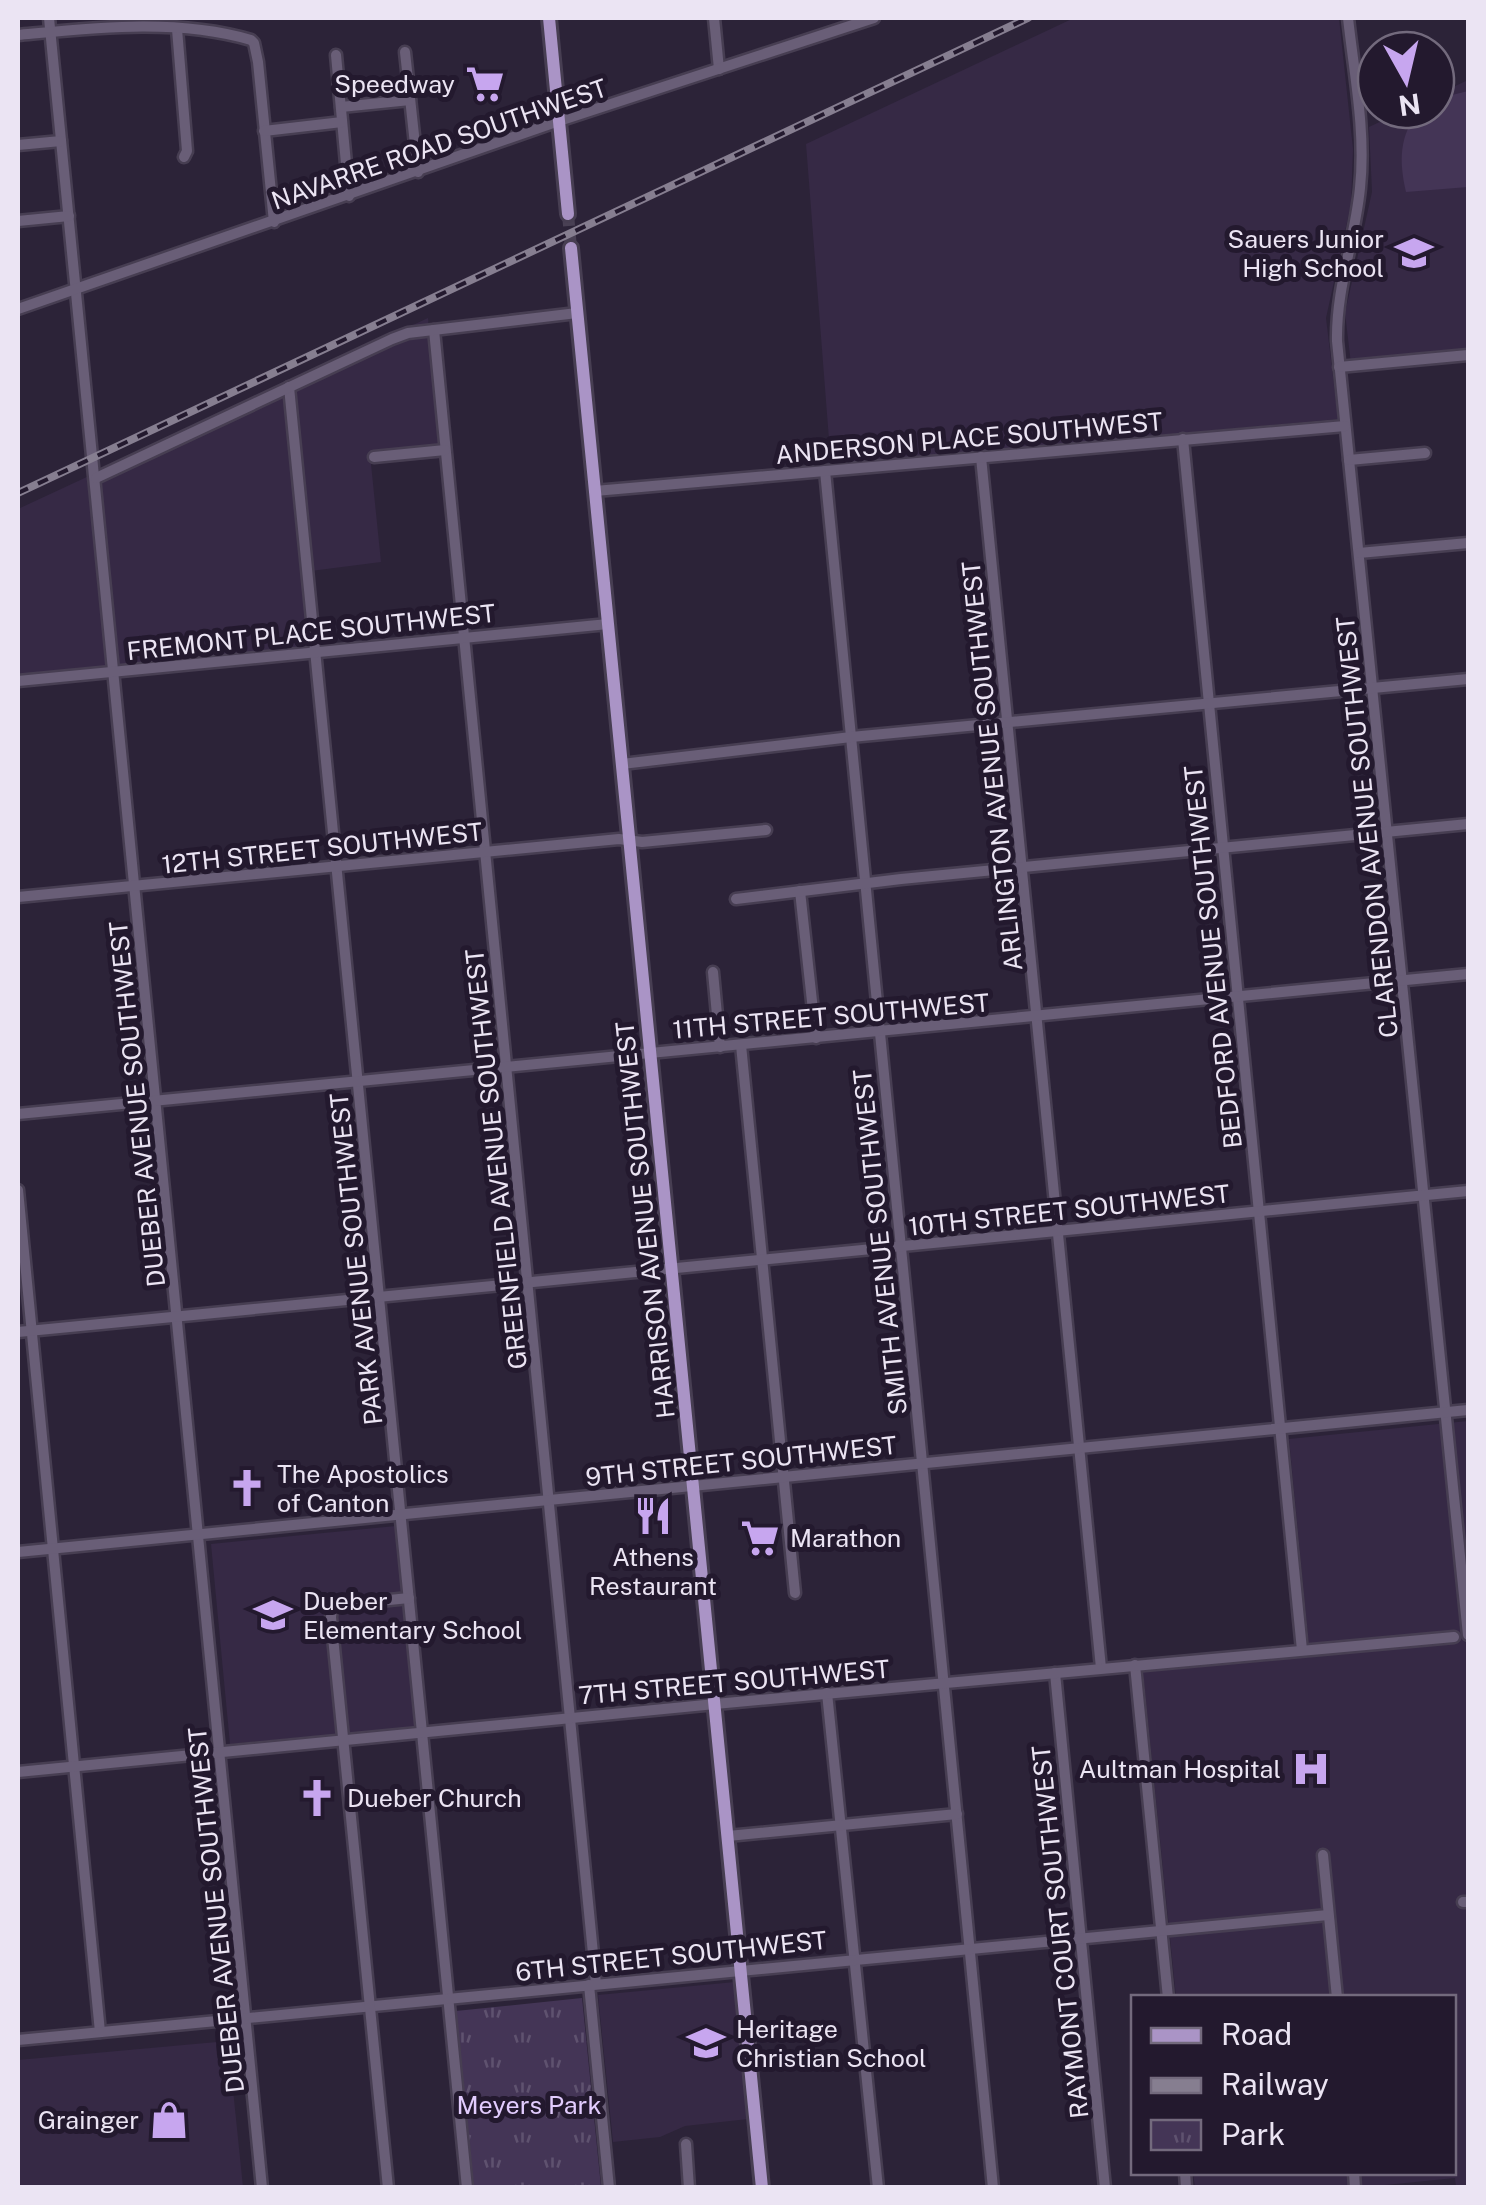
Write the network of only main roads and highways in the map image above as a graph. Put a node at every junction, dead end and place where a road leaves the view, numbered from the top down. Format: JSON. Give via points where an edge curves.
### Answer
{"nodes":[{"id":1,"x":549,"y":18,"type":"edge"},
{"id":2,"x":568,"y":214,"type":"tunnel mouth"},
{"id":3,"x":571,"y":248,"type":"tunnel mouth"},
{"id":4,"x":762,"y":2188,"type":"edge"}],
"edges":[{"from":1,"to":2,"type":"main road"},
{"from":3,"to":4,"type":"main road","name":"HARRISON AVENUE SOUTHWEST"}]}
